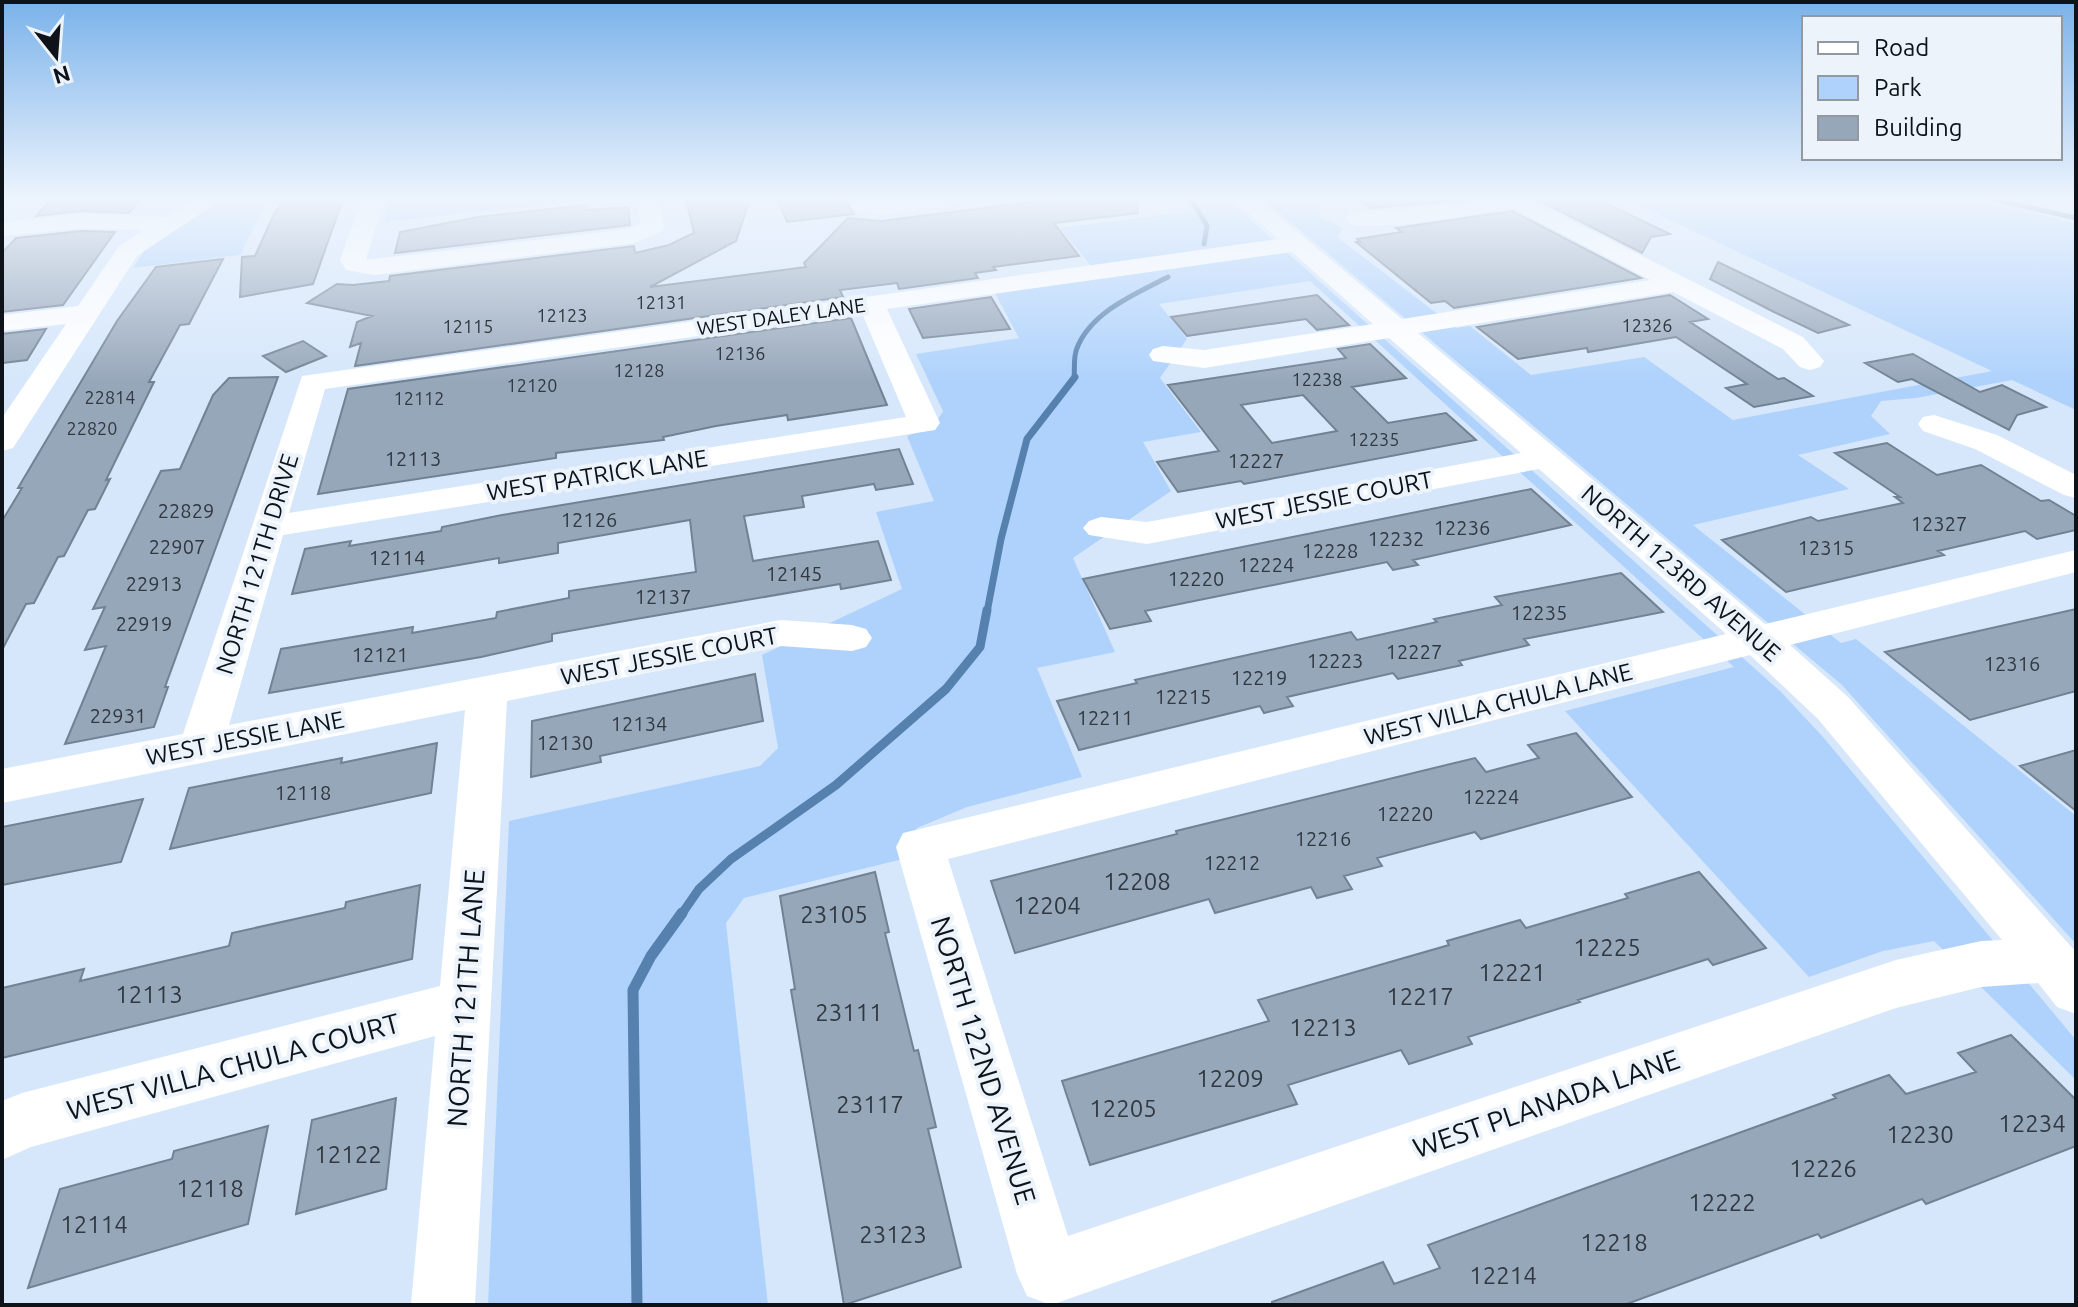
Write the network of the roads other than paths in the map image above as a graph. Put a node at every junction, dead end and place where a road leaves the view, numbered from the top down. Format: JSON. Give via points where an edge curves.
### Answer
{"nodes":[{"id":1,"x":122,"y":260,"type":"edge"},
{"id":2,"x":353,"y":260,"type":"edge"},
{"id":3,"x":432,"y":260,"type":"edge"},
{"id":4,"x":1182,"y":260,"type":"edge"},
{"id":5,"x":1317,"y":260,"type":"edge"},
{"id":6,"x":1633,"y":260,"type":"edge"},
{"id":7,"x":1678,"y":283,"type":"junction"},
{"id":8,"x":871,"y":303,"type":"junction"},
{"id":9,"x":87,"y":313,"type":"junction"},
{"id":10,"x":2,"y":323,"type":"edge"},
{"id":11,"x":1396,"y":328,"type":"junction"},
{"id":12,"x":1163,"y":355,"type":"dead end"},
{"id":13,"x":1810,"y":361,"type":"dead end"},
{"id":14,"x":312,"y":382,"type":"joint"},
{"id":15,"x":1934,"y":424,"type":"dead end"},
{"id":16,"x":2,"y":441,"type":"edge"},
{"id":17,"x":1547,"y":458,"type":"junction"},
{"id":18,"x":2076,"y":488,"type":"edge"},
{"id":19,"x":270,"y":527,"type":"junction"},
{"id":20,"x":1101,"y":528,"type":"dead end"},
{"id":21,"x":2076,"y":561,"type":"edge"},
{"id":22,"x":852,"y":638,"type":"dead end"},
{"id":23,"x":1759,"y":639,"type":"junction"},
{"id":24,"x":487,"y":691,"type":"junction"},
{"id":25,"x":201,"y":747,"type":"junction"},
{"id":26,"x":2,"y":786,"type":"edge"},
{"id":27,"x":920,"y":847,"type":"joint"},
{"id":28,"x":2063,"y":975,"type":"edge"},
{"id":29,"x":465,"y":1004,"type":"junction"},
{"id":30,"x":2,"y":1131,"type":"edge"},
{"id":31,"x":1049,"y":1274,"type":"joint"},
{"id":32,"x":443,"y":1305,"type":"edge"}],
"edges":[{"from":1,"to":9,"type":"street"},
{"from":2,"to":3,"type":"street","via":[[355,265],[374,267]]},
{"from":4,"to":8,"type":"street","name":"WEST DALEY LANE"},
{"from":5,"to":11,"type":"street","name":"NORTH 123RD AVENUE"},
{"from":6,"to":7,"type":"street"},
{"from":7,"to":11,"type":"street"},
{"from":7,"to":13,"type":"street","via":[[1793,343]]},
{"from":8,"to":14,"type":"street","name":"WEST DALEY LANE"},
{"from":8,"to":19,"type":"street","name":"WEST PATRICK LANE","via":[[924,423]]},
{"from":9,"to":10,"type":"street"},
{"from":9,"to":16,"type":"street"},
{"from":11,"to":12,"type":"street","via":[[1204,359]]},
{"from":11,"to":17,"type":"street","name":"NORTH 123RD AVENUE"},
{"from":14,"to":19,"type":"street","name":"NORTH 121TH DRIVE"},
{"from":15,"to":18,"type":"street","via":[[1986,442]]},
{"from":17,"to":20,"type":"street","name":"WEST JESSIE COURT","via":[[1147,533]]},
{"from":17,"to":23,"type":"street","name":"NORTH 123RD AVENUE"},
{"from":19,"to":25,"type":"street","name":"NORTH 121TH DRIVE"},
{"from":21,"to":23,"type":"street","name":"WEST VILLA CHULA LANE"},
{"from":22,"to":24,"type":"street","name":"WEST JESSIE COURT","via":[[781,633]]},
{"from":23,"to":27,"type":"street","name":"WEST VILLA CHULA LANE"},
{"from":23,"to":28,"type":"street","name":"NORTH 123RD AVENUE","via":[[1833,708]]},
{"from":24,"to":25,"type":"street","name":"WEST JESSIE LANE"},
{"from":24,"to":29,"type":"street","name":"NORTH 121TH LANE"},
{"from":25,"to":26,"type":"street","name":"WEST JESSIE LANE"},
{"from":27,"to":31,"type":"street","name":"NORTH 122ND AVENUE"},
{"from":28,"to":31,"type":"street","name":"WEST PLANADA LANE","via":[[1981,964],[1896,984]]},
{"from":29,"to":30,"type":"street","name":"WEST VILLA CHULA COURT","via":[[22,1121]]},
{"from":29,"to":32,"type":"street","name":"NORTH 121TH LANE"}]}
